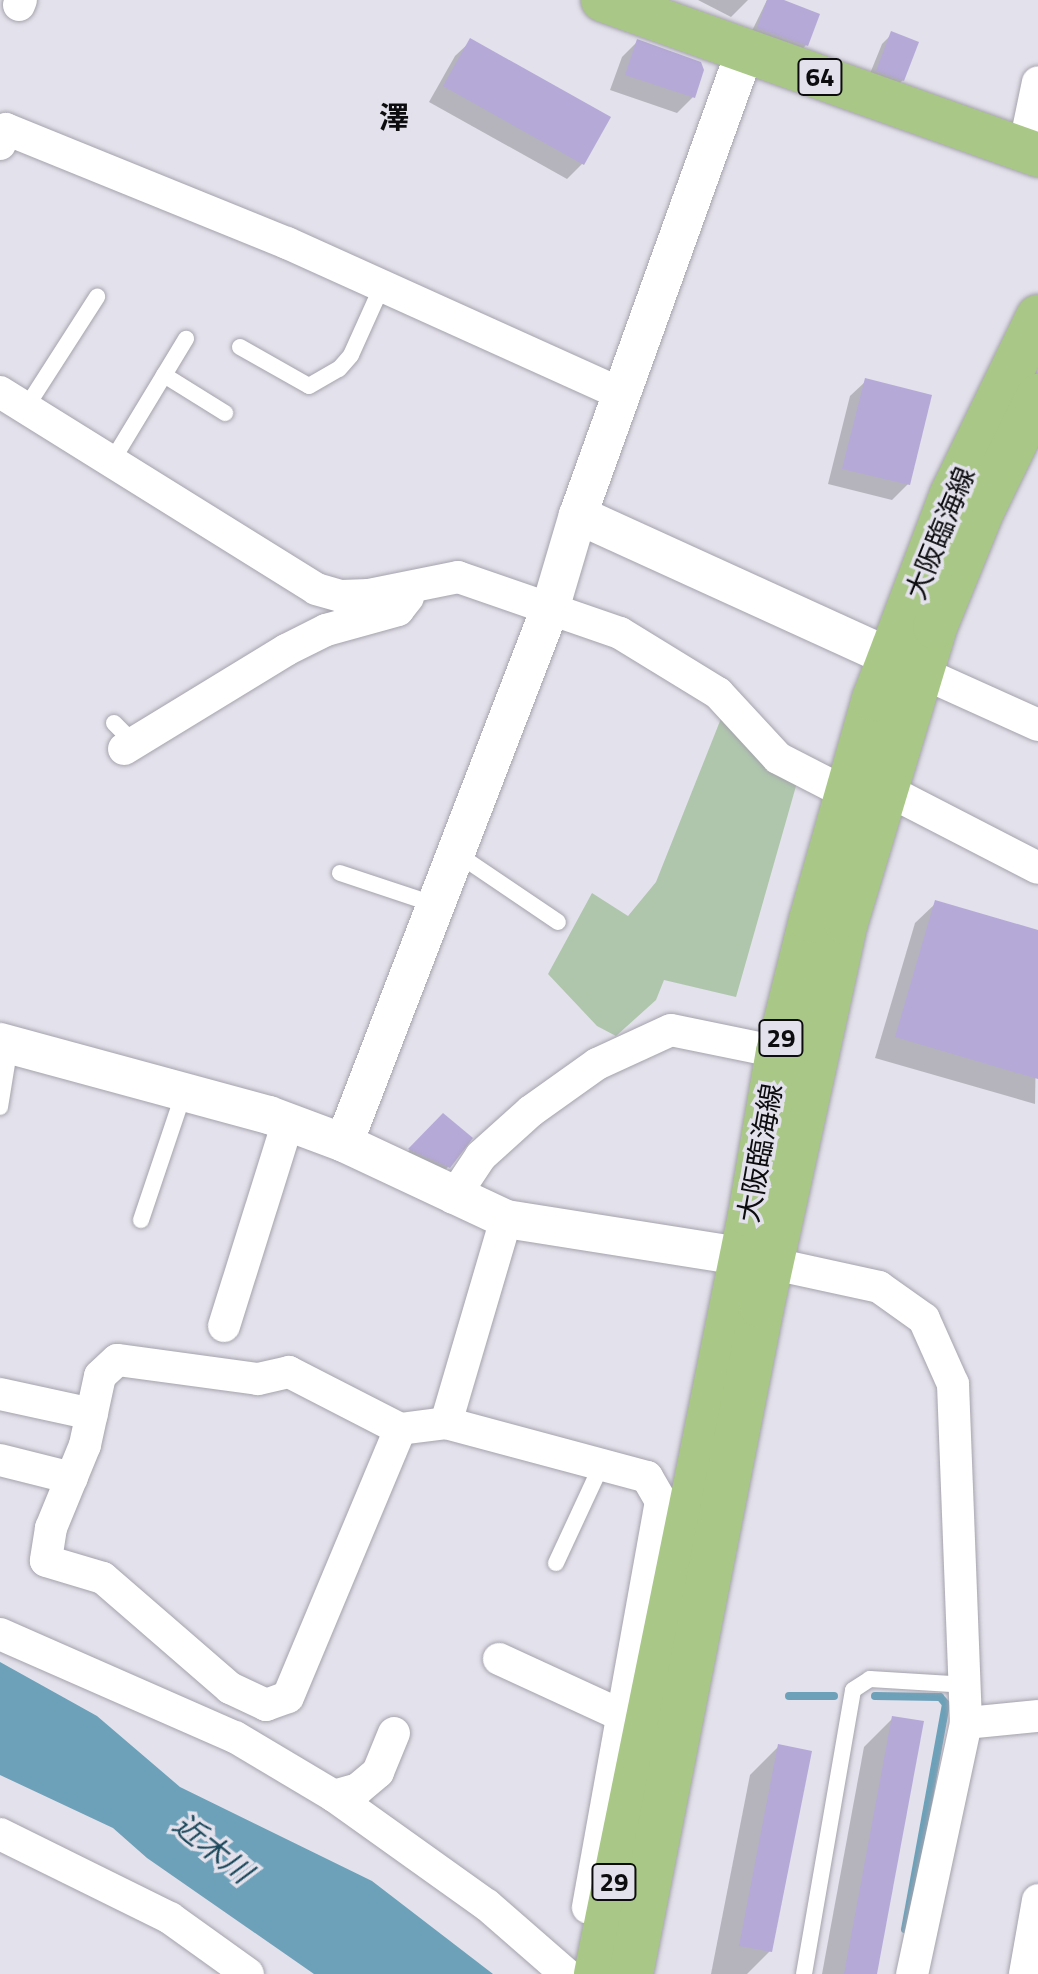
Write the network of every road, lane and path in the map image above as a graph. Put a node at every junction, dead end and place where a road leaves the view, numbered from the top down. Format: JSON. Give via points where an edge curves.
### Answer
{"nodes":[{"id":1,"x":603,"y":0,"type":"edge"},
{"id":2,"x":745,"y":50,"type":"junction"},
{"id":3,"x":1038,"y":82,"type":"edge"},
{"id":4,"x":2,"y":129,"type":"edge"},
{"id":5,"x":1031,"y":152,"type":"edge"},
{"id":6,"x":382,"y":286,"type":"junction"},
{"id":7,"x":97,"y":297,"type":"dead end"},
{"id":8,"x":1038,"y":317,"type":"edge"},
{"id":9,"x":186,"y":339,"type":"dead end"},
{"id":10,"x":240,"y":347,"type":"dead end"},
{"id":11,"x":164,"y":375,"type":"junction"},
{"id":12,"x":621,"y":394,"type":"junction"},
{"id":13,"x":1038,"y":396,"type":"edge"},
{"id":14,"x":13,"y":399,"type":"edge"},
{"id":15,"x":225,"y":413,"type":"dead end"},
{"id":16,"x":112,"y":461,"type":"junction"},
{"id":17,"x":578,"y":515,"type":"junction"},
{"id":18,"x":417,"y":585,"type":"junction"},
{"id":19,"x":551,"y":606,"type":"junction"},
{"id":20,"x":906,"y":666,"type":"junction"},
{"id":21,"x":1038,"y":725,"type":"edge"},
{"id":22,"x":124,"y":738,"type":"dead end"},
{"id":23,"x":866,"y":791,"type":"junction"},
{"id":24,"x":456,"y":853,"type":"junction"},
{"id":25,"x":1038,"y":868,"type":"edge"},
{"id":26,"x":340,"y":873,"type":"dead end"},
{"id":27,"x":436,"y":905,"type":"junction"},
{"id":28,"x":558,"y":922,"type":"dead end"},
{"id":29,"x":5,"y":1043,"type":"edge"},
{"id":30,"x":778,"y":1052,"type":"junction"},
{"id":31,"x":184,"y":1092,"type":"junction"},
{"id":32,"x":0,"y":1107,"type":"edge"},
{"id":33,"x":288,"y":1122,"type":"junction"},
{"id":34,"x":344,"y":1143,"type":"junction"},
{"id":35,"x":453,"y":1198,"type":"junction"},
{"id":36,"x":506,"y":1219,"type":"junction"},
{"id":37,"x":141,"y":1220,"type":"dead end"},
{"id":38,"x":756,"y":1260,"type":"junction"},
{"id":39,"x":224,"y":1326,"type":"dead end"},
{"id":40,"x":0,"y":1394,"type":"edge"},
{"id":41,"x":92,"y":1414,"type":"junction"},
{"id":42,"x":446,"y":1423,"type":"junction"},
{"id":43,"x":400,"y":1429,"type":"junction"},
{"id":44,"x":0,"y":1460,"type":"edge"},
{"id":45,"x":602,"y":1464,"type":"junction"},
{"id":46,"x":72,"y":1478,"type":"junction"},
{"id":47,"x":556,"y":1563,"type":"dead end"},
{"id":48,"x":0,"y":1634,"type":"edge"},
{"id":49,"x":499,"y":1659,"type":"dead end"},
{"id":50,"x":968,"y":1685,"type":"junction"},
{"id":51,"x":623,"y":1716,"type":"junction"},
{"id":52,"x":1038,"y":1716,"type":"edge"},
{"id":53,"x":966,"y":1723,"type":"junction"},
{"id":54,"x":394,"y":1733,"type":"dead end"},
{"id":55,"x":649,"y":1794,"type":"junction"},
{"id":56,"x":334,"y":1796,"type":"junction"},
{"id":57,"x":0,"y":1834,"type":"edge"},
{"id":58,"x":1038,"y":1900,"type":"edge"},
{"id":59,"x":248,"y":1974,"type":"edge"},
{"id":60,"x":566,"y":1974,"type":"edge"},
{"id":61,"x":578,"y":1974,"type":"edge"},
{"id":62,"x":596,"y":1974,"type":"edge"},
{"id":63,"x":631,"y":1974,"type":"edge"},
{"id":64,"x":804,"y":1974,"type":"edge"},
{"id":65,"x":912,"y":1974,"type":"edge"},
{"id":66,"x":1025,"y":1974,"type":"edge"}],
"edges":[{"from":1,"to":2,"type":"main road","number":"64"},
{"from":2,"to":5,"type":"main road","number":"64"},
{"from":2,"to":12,"type":"street"},
{"from":3,"to":5,"type":"street"},
{"from":4,"to":6,"type":"street"},
{"from":6,"to":10,"type":"lane","via":[[351,355],[339,369],[309,386]]},
{"from":6,"to":12,"type":"street"},
{"from":7,"to":14,"type":"lane"},
{"from":8,"to":20,"type":"main road","name":"大阪臨海線","number":"29","via":[[952,494]]},
{"from":9,"to":11,"type":"lane"},
{"from":11,"to":15,"type":"lane"},
{"from":11,"to":16,"type":"lane"},
{"from":12,"to":17,"type":"street"},
{"from":13,"to":20,"type":"main road","name":"大阪臨海線","number":"29"},
{"from":14,"to":16,"type":"street"},
{"from":16,"to":18,"type":"street","via":[[316,589],[341,596]]},
{"from":17,"to":19,"type":"street"},
{"from":17,"to":20,"type":"street"},
{"from":18,"to":19,"type":"street","via":[[458,577]]},
{"from":18,"to":22,"type":"street","via":[[398,610],[313,636]]},
{"from":19,"to":23,"type":"street","via":[[620,633],[682,667],[743,715],[778,758]]},
{"from":19,"to":24,"type":"street"},
{"from":20,"to":21,"type":"street"},
{"from":20,"to":23,"type":"main road","name":"大阪臨海線","number":"29"},
{"from":23,"to":25,"type":"street"},
{"from":23,"to":30,"type":"main road","name":"大阪臨海線","number":"29"},
{"from":23,"to":38,"type":"main road","name":"大阪臨海線","number":"29","via":[[816,1050]]},
{"from":24,"to":27,"type":"street"},
{"from":24,"to":28,"type":"lane"},
{"from":26,"to":27,"type":"lane"},
{"from":27,"to":34,"type":"street"},
{"from":29,"to":31,"type":"street"},
{"from":29,"to":32,"type":"lane"},
{"from":30,"to":35,"type":"street","via":[[671,1030],[597,1064],[531,1111],[481,1156]]},
{"from":30,"to":38,"type":"main road","name":"大阪臨海線","number":"29"},
{"from":31,"to":33,"type":"street"},
{"from":31,"to":37,"type":"lane"},
{"from":33,"to":34,"type":"street"},
{"from":33,"to":39,"type":"street"},
{"from":34,"to":35,"type":"street"},
{"from":35,"to":36,"type":"street"},
{"from":36,"to":38,"type":"street"},
{"from":36,"to":42,"type":"street"},
{"from":38,"to":50,"type":"street","via":[[879,1287],[924,1319],[953,1384]]},
{"from":38,"to":55,"type":"main road","name":"大阪臨海線","number":"29"},
{"from":40,"to":41,"type":"street"},
{"from":41,"to":43,"type":"street","via":[[100,1376],[117,1360],[258,1379],[289,1372]]},
{"from":41,"to":46,"type":"street"},
{"from":42,"to":43,"type":"street"},
{"from":42,"to":45,"type":"street"},
{"from":43,"to":46,"type":"street","via":[[288,1697],[266,1705],[230,1688],[103,1578],[46,1561],[51,1528]]},
{"from":44,"to":46,"type":"street"},
{"from":45,"to":47,"type":"lane"},
{"from":45,"to":51,"type":"street","via":[[647,1477],[661,1501]]},
{"from":48,"to":56,"type":"street","via":[[235,1737]]},
{"from":49,"to":51,"type":"street"},
{"from":50,"to":53,"type":"street"},
{"from":50,"to":64,"type":"lane","via":[[870,1679],[853,1690]]},
{"from":51,"to":61,"type":"street"},
{"from":52,"to":53,"type":"street"},
{"from":53,"to":65,"type":"street"},
{"from":54,"to":56,"type":"street","via":[[378,1772],[358,1789]]},
{"from":55,"to":62,"type":"main road","name":"大阪臨海線","number":"29"},
{"from":55,"to":63,"type":"main road","name":"大阪臨海線","number":"29"},
{"from":56,"to":60,"type":"street","via":[[487,1905]]},
{"from":57,"to":59,"type":"street","via":[[170,1918]]},
{"from":58,"to":66,"type":"street"}]}
